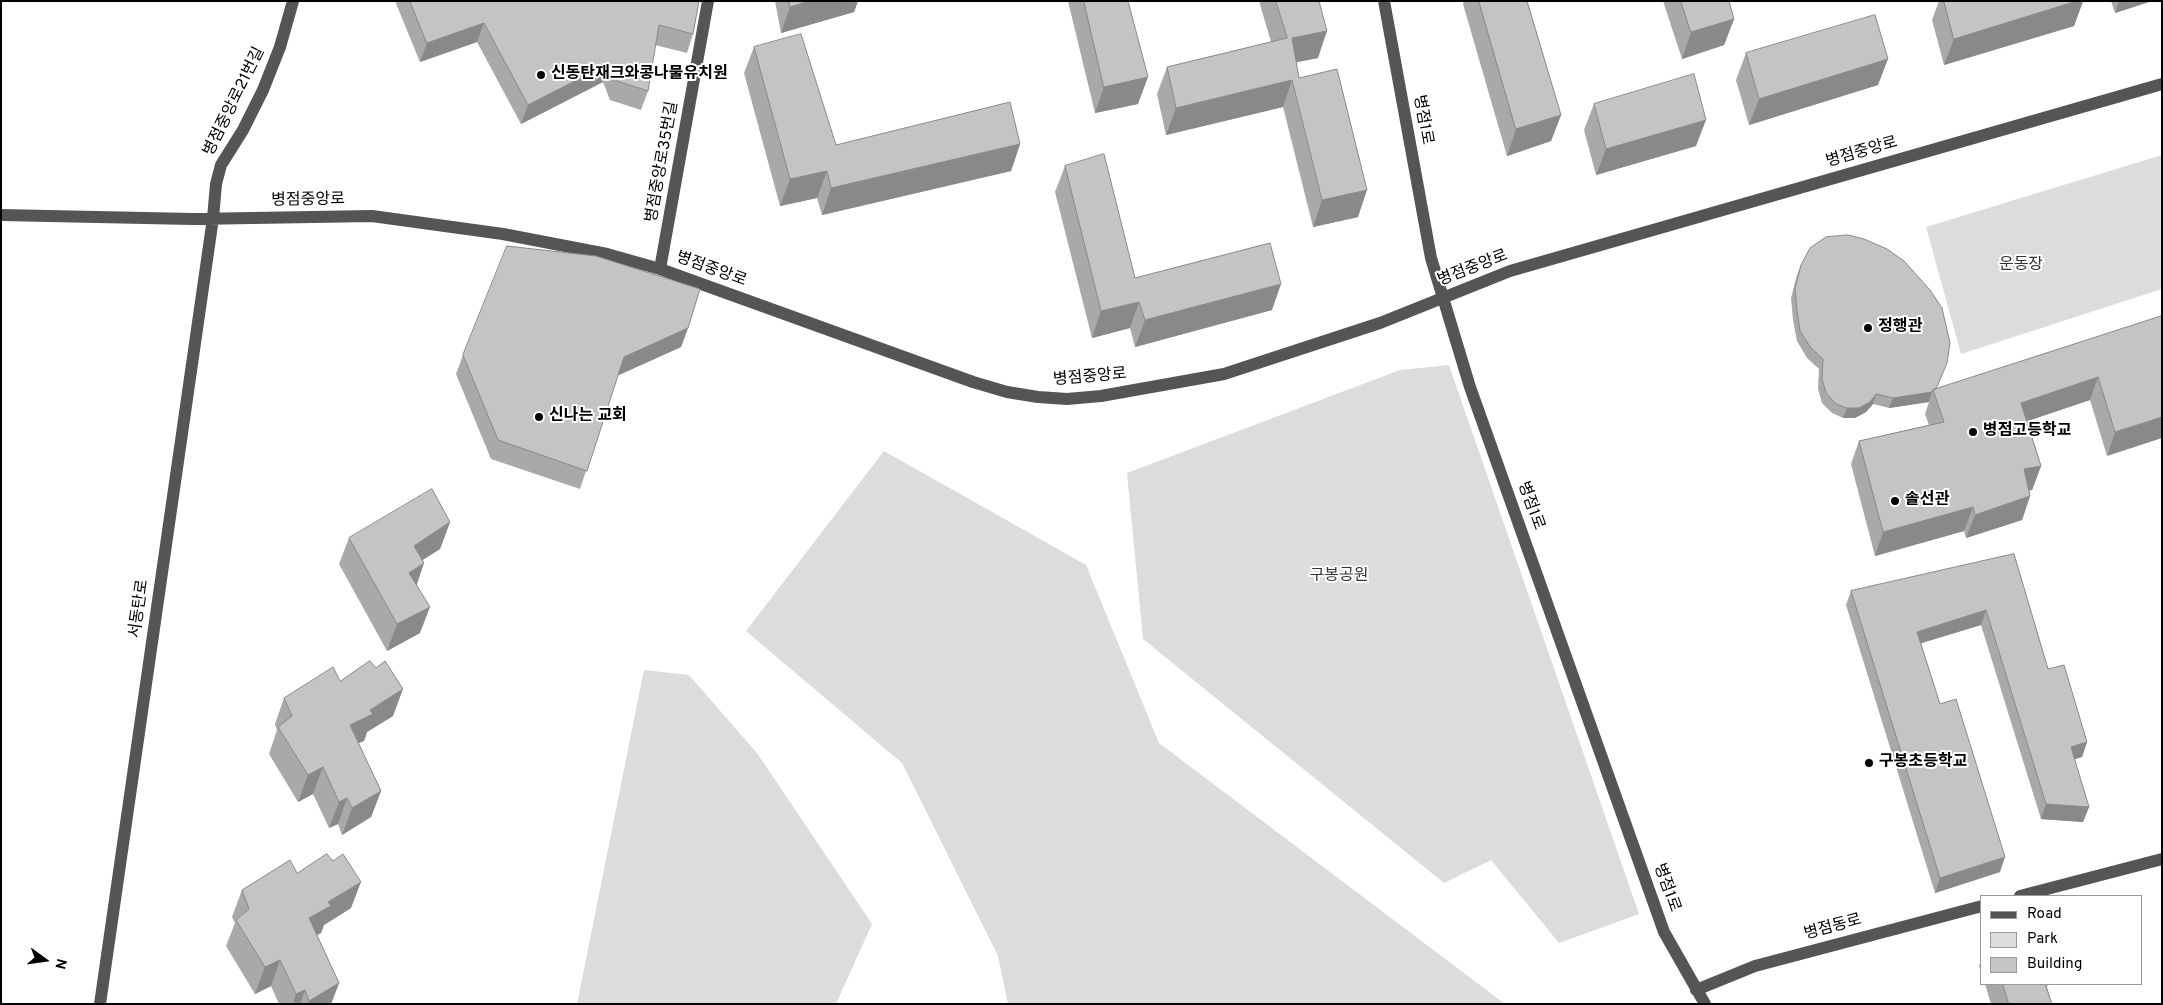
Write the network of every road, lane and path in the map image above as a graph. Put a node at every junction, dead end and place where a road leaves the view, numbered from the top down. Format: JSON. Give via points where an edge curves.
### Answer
{"nodes":[{"id":1,"x":293,"y":1,"type":"edge"},
{"id":2,"x":708,"y":1,"type":"edge"},
{"id":3,"x":1384,"y":1,"type":"edge"},
{"id":4,"x":2162,"y":84,"type":"edge"},
{"id":5,"x":1,"y":215,"type":"edge"},
{"id":6,"x":213,"y":218,"type":"junction"},
{"id":7,"x":660,"y":269,"type":"junction"},
{"id":8,"x":1443,"y":297,"type":"junction"},
{"id":9,"x":2162,"y":859,"type":"edge"},
{"id":10,"x":2024,"y":895,"type":"edge"},
{"id":11,"x":1980,"y":907,"type":"edge"},
{"id":12,"x":1696,"y":990,"type":"junction"},
{"id":13,"x":100,"y":1004,"type":"edge"},
{"id":14,"x":1704,"y":1004,"type":"edge"}],
"edges":[{"from":1,"to":6,"type":"street","name":"병점중앙로21번길","via":[[280,47],[262,90],[221,165]]},
{"from":2,"to":7,"type":"street","name":"병점중앙로35번길"},
{"from":3,"to":8,"type":"street","name":"병점1로","via":[[1431,258]]},
{"from":4,"to":8,"type":"street","name":"병점중앙로","via":[[1510,271]]},
{"from":5,"to":6,"type":"street","name":"병점중앙로"},
{"from":6,"to":7,"type":"street","name":"병점중앙로","via":[[372,216],[503,234],[607,254]]},
{"from":6,"to":13,"type":"street","name":"서동탄로"},
{"from":7,"to":8,"type":"street","name":"병점중앙로","via":[[974,382],[1015,393],[1067,399],[1224,374],[1380,323]]},
{"from":8,"to":12,"type":"street","name":"병점1로","via":[[1470,387],[1664,932]]},
{"from":9,"to":10,"type":"street"},
{"from":11,"to":12,"type":"street","name":"병점동로","via":[[1756,966]]},
{"from":12,"to":14,"type":"street","name":"병점1로"}]}
